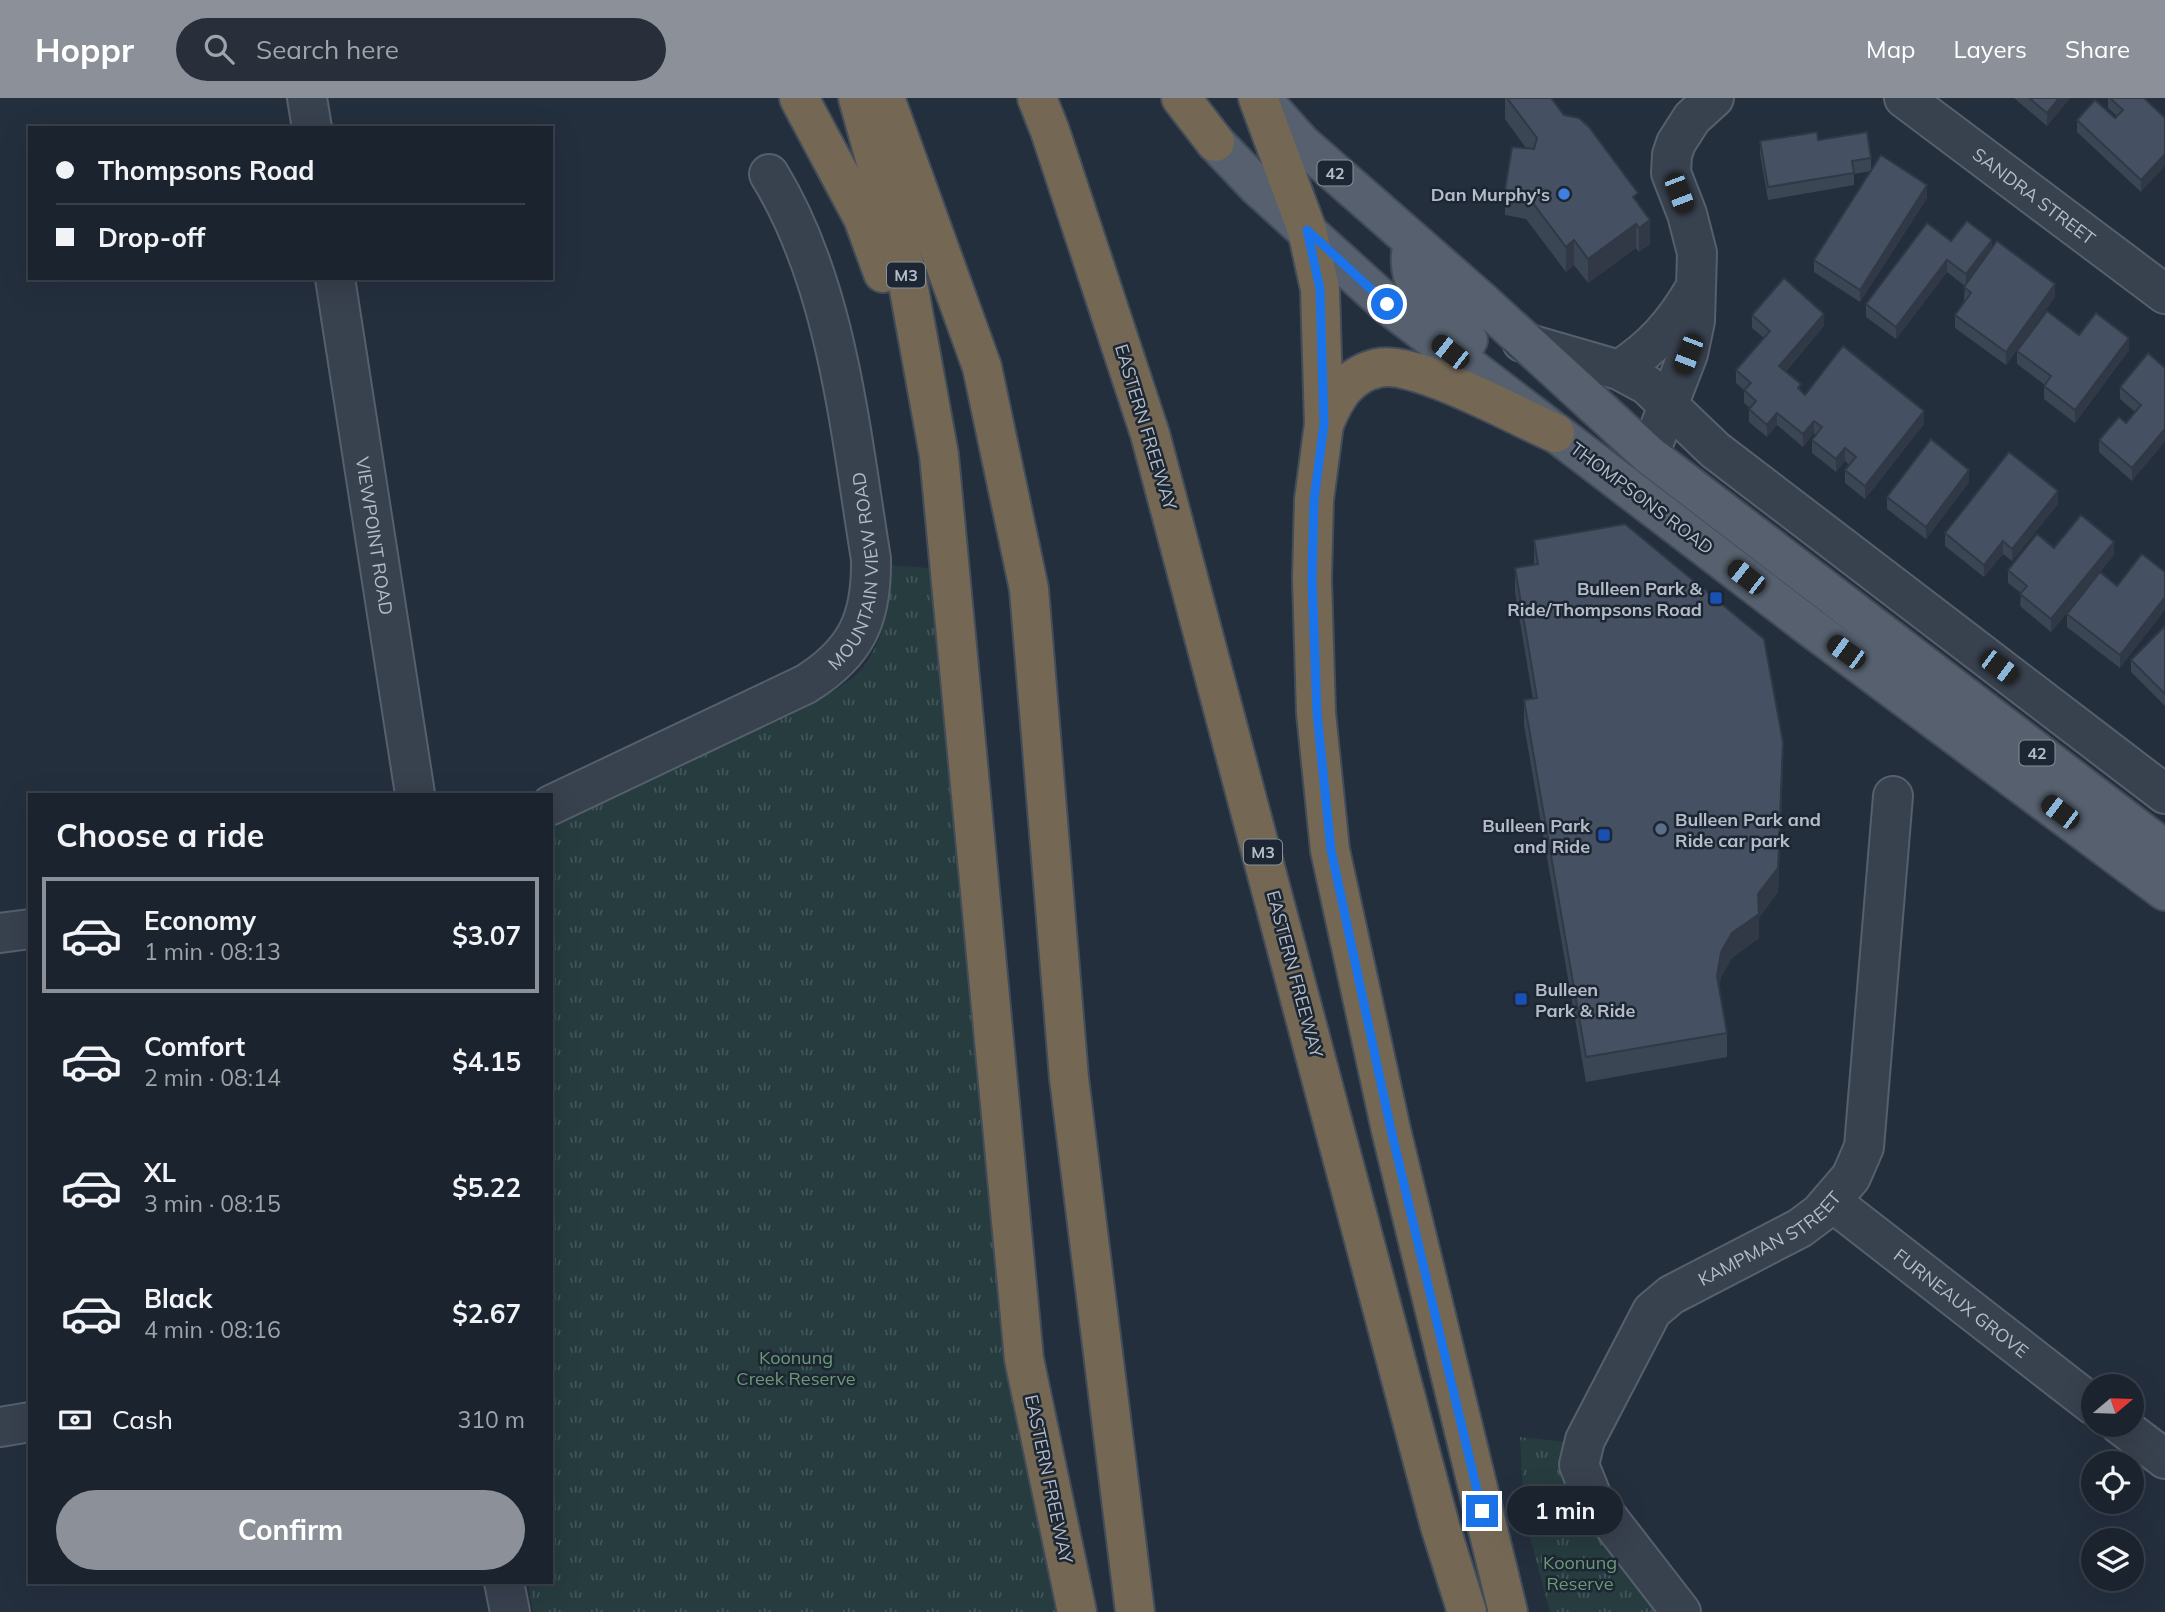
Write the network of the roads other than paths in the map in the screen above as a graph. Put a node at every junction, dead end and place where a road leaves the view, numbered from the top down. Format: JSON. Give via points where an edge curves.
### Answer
{"nodes":[{"id":1,"x":307,"y":98,"type":"edge"},
{"id":2,"x":799,"y":98,"type":"edge"},
{"id":3,"x":858,"y":98,"type":"edge"},
{"id":4,"x":885,"y":98,"type":"edge"},
{"id":5,"x":1037,"y":98,"type":"edge"},
{"id":6,"x":1181,"y":98,"type":"edge"},
{"id":7,"x":1260,"y":98,"type":"edge"},
{"id":8,"x":1714,"y":98,"type":"edge"},
{"id":9,"x":1904,"y":98,"type":"edge"},
{"id":10,"x":312,"y":126,"type":"edge"},
{"id":11,"x":1215,"y":142,"type":"joint"},
{"id":12,"x":769,"y":174,"type":"dead end"},
{"id":13,"x":1307,"y":230,"type":"junction"},
{"id":14,"x":1413,"y":243,"type":"junction"},
{"id":15,"x":335,"y":280,"type":"edge"},
{"id":16,"x":2160,"y":282,"type":"edge"},
{"id":17,"x":1695,"y":288,"type":"junction"},
{"id":18,"x":1522,"y":342,"type":"junction"},
{"id":19,"x":1619,"y":370,"type":"junction"},
{"id":20,"x":1669,"y":404,"type":"junction"},
{"id":21,"x":1324,"y":424,"type":"junction"},
{"id":22,"x":1555,"y":433,"type":"junction"},
{"id":23,"x":939,"y":455,"type":"junction"},
{"id":24,"x":1648,"y":455,"type":"junction"},
{"id":25,"x":415,"y":793,"type":"edge"},
{"id":26,"x":2165,"y":794,"type":"edge"},
{"id":27,"x":1893,"y":796,"type":"dead end"},
{"id":28,"x":553,"y":804,"type":"edge"},
{"id":29,"x":2165,"y":850,"type":"edge"},
{"id":30,"x":2165,"y":891,"type":"edge"},
{"id":31,"x":28,"y":929,"type":"edge"},
{"id":32,"x":0,"y":933,"type":"edge"},
{"id":33,"x":1832,"y":1202,"type":"junction"},
{"id":34,"x":2081,"y":1396,"type":"edge"},
{"id":35,"x":28,"y":1422,"type":"edge"},
{"id":36,"x":0,"y":1427,"type":"edge"},
{"id":37,"x":2136,"y":1437,"type":"edge"},
{"id":38,"x":2165,"y":1459,"type":"edge"},
{"id":39,"x":505,"y":1584,"type":"edge"},
{"id":40,"x":510,"y":1612,"type":"edge"},
{"id":41,"x":1077,"y":1612,"type":"edge"},
{"id":42,"x":1135,"y":1612,"type":"edge"},
{"id":43,"x":1467,"y":1612,"type":"edge"},
{"id":44,"x":1508,"y":1612,"type":"edge"},
{"id":45,"x":1681,"y":1612,"type":"edge"}],
"edges":[{"from":1,"to":10,"type":"street"},
{"from":2,"to":23,"type":"highway","via":[[863,218],[928,397]]},
{"from":3,"to":23,"type":"highway","name":"EASTERN FREEWAY","number":"M3","via":[[905,267]]},
{"from":4,"to":42,"type":"highway","number":"M3","via":[[982,367],[1029,589],[1069,1078]]},
{"from":5,"to":43,"type":"highway","name":"EASTERN FREEWAY","number":"M3","via":[[1150,434],[1440,1526]]},
{"from":6,"to":11,"type":"highway","name":"THOMPSONS ROAD","number":"42"},
{"from":7,"to":13,"type":"highway"},
{"from":7,"to":14,"type":"main road","name":"THOMPSONS ROAD","number":"42","via":[[1301,143]]},
{"from":8,"to":17,"type":"street","via":[[1681,134],[1670,165],[1694,236]]},
{"from":9,"to":16,"type":"street","name":"SANDRA STREET"},
{"from":11,"to":13,"type":"main road","name":"THOMPSONS ROAD","number":"42"},
{"from":12,"to":28,"type":"street","name":"MOUNTAIN VIEW ROAD","via":[[814,275],[842,391],[871,559],[872,582],[864,622],[842,658],[806,684]]},
{"from":13,"to":21,"type":"highway","via":[[1320,289]]},
{"from":13,"to":22,"type":"main road","name":"THOMPSONS ROAD","number":"42","via":[[1387,304]]},
{"from":14,"to":18,"type":"main road","name":"THOMPSONS ROAD","number":"42"},
{"from":14,"to":22,"type":"main road","via":[[1412,281],[1425,299]]},
{"from":15,"to":25,"type":"street","name":"VIEWPOINT ROAD"},
{"from":17,"to":19,"type":"street","via":[[1673,325],[1649,350]]},
{"from":17,"to":20,"type":"street","via":[[1688,354]]},
{"from":18,"to":19,"type":"street","name":"THOMPSONS ROAD"},
{"from":18,"to":24,"type":"main road","name":"THOMPSONS ROAD","number":"42"},
{"from":19,"to":20,"type":"street","name":"THOMPSONS ROAD"},
{"from":20,"to":24,"type":"street"},
{"from":20,"to":26,"type":"street","name":"THOMPSONS ROAD","via":[[1715,450]]},
{"from":21,"to":22,"type":"highway","via":[[1336,396],[1356,377],[1379,367],[1435,379]]},
{"from":21,"to":44,"type":"highway","via":[[1314,500],[1312,578],[1317,713],[1331,850],[1391,1130]]},
{"from":22,"to":30,"type":"main road","name":"THOMPSONS ROAD","number":"42"},
{"from":23,"to":41,"type":"highway","name":"EASTERN FREEWAY","number":"M3","via":[[1024,1359]]},
{"from":24,"to":29,"type":"main road","name":"THOMPSONS ROAD","number":"42"},
{"from":27,"to":33,"type":"street","name":"KAMPMAN STREET","via":[[1864,1147],[1851,1177]]},
{"from":31,"to":32,"type":"street"},
{"from":33,"to":34,"type":"street","name":"FURNEAUX GROVE"},
{"from":33,"to":45,"type":"street","name":"KAMPMAN STREET","via":[[1800,1228],[1671,1295],[1652,1311],[1585,1440],[1580,1465],[1592,1497]]},
{"from":35,"to":36,"type":"street"},
{"from":37,"to":38,"type":"street"},
{"from":39,"to":40,"type":"street"}]}
